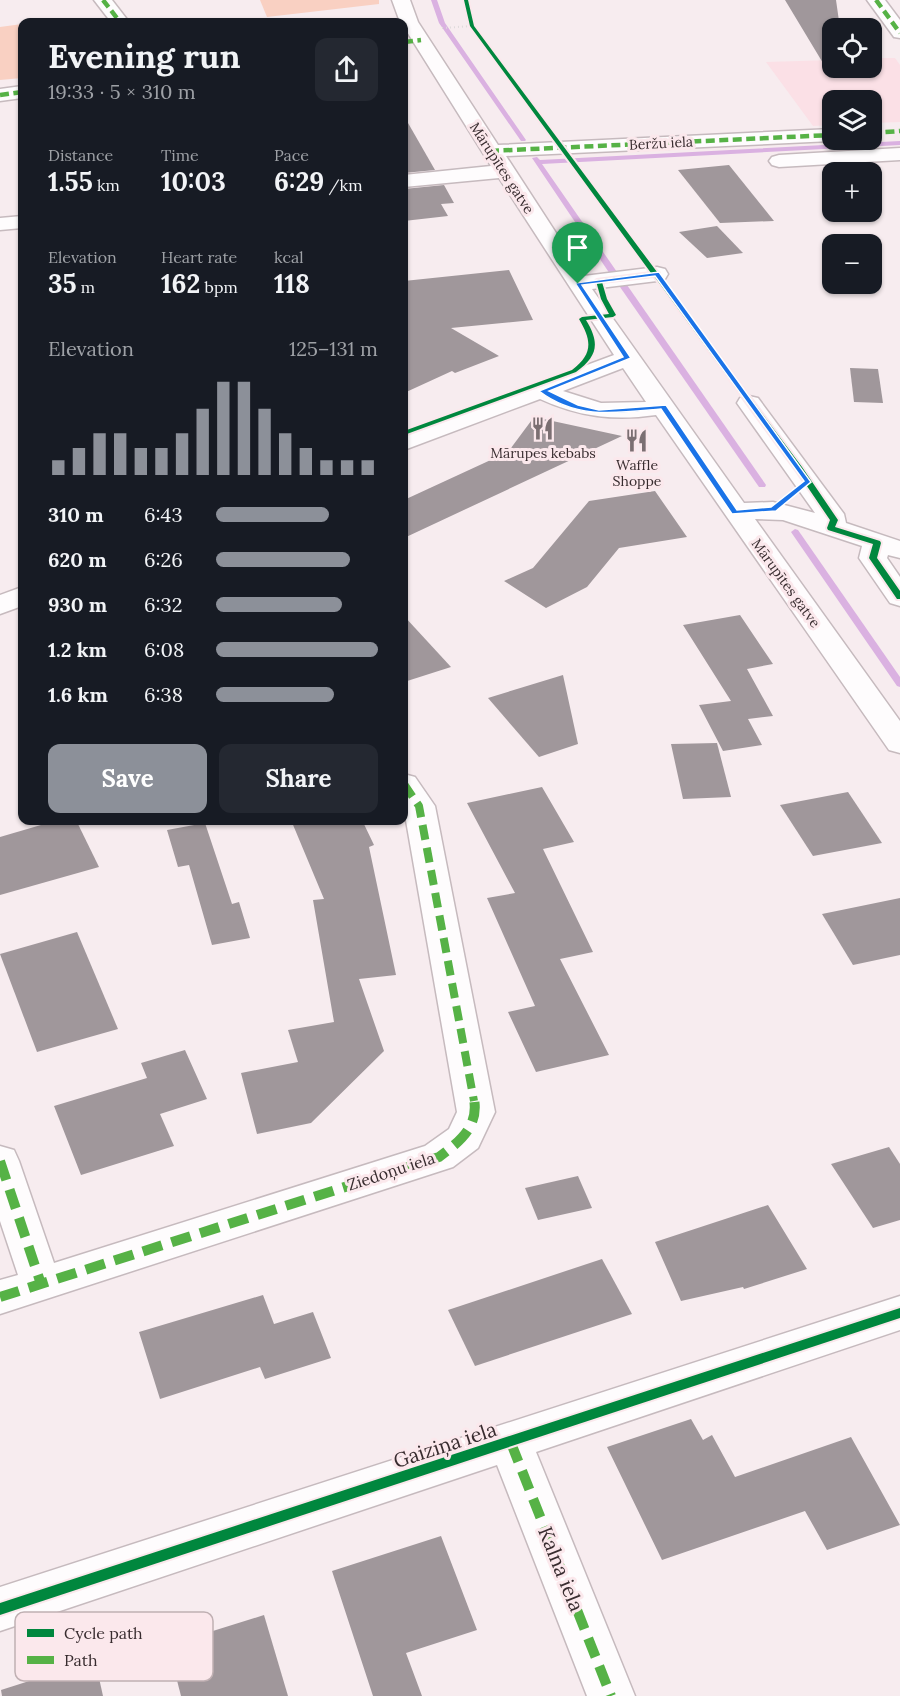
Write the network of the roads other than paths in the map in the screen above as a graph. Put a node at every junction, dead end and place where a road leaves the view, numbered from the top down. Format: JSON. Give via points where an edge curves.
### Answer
{"nodes":[{"id":1,"x":103,"y":0,"type":"edge"},
{"id":2,"x":401,"y":0,"type":"edge"},
{"id":3,"x":876,"y":0,"type":"edge"},
{"id":4,"x":117,"y":18,"type":"edge"},
{"id":5,"x":408,"y":18,"type":"edge"},
{"id":6,"x":408,"y":19,"type":"edge"},
{"id":7,"x":900,"y":33,"type":"edge"},
{"id":8,"x":412,"y":41,"type":"edge"},
{"id":9,"x":18,"y":93,"type":"edge"},
{"id":10,"x":0,"y":95,"type":"edge"},
{"id":11,"x":900,"y":131,"type":"edge"},
{"id":12,"x":882,"y":132,"type":"edge"},
{"id":13,"x":822,"y":135,"type":"edge"},
{"id":14,"x":490,"y":151,"type":"junction"},
{"id":15,"x":900,"y":154,"type":"edge"},
{"id":16,"x":779,"y":161,"type":"dead end"},
{"id":17,"x":503,"y":171,"type":"junction"},
{"id":18,"x":408,"y":181,"type":"edge"},
{"id":19,"x":18,"y":222,"type":"edge"},
{"id":20,"x":0,"y":224,"type":"edge"},
{"id":21,"x":657,"y":274,"type":"road end"},
{"id":22,"x":578,"y":284,"type":"junction"},
{"id":23,"x":627,"y":358,"type":"junction"},
{"id":24,"x":543,"y":391,"type":"junction"},
{"id":25,"x":749,"y":404,"type":"dead end"},
{"id":26,"x":663,"y":407,"type":"junction"},
{"id":27,"x":408,"y":441,"type":"edge"},
{"id":28,"x":808,"y":482,"type":"junction"},
{"id":29,"x":773,"y":510,"type":"junction"},
{"id":30,"x":735,"y":512,"type":"junction"},
{"id":31,"x":831,"y":528,"type":"junction"},
{"id":32,"x":888,"y":546,"type":"edge"},
{"id":33,"x":900,"y":597,"type":"edge"},
{"id":34,"x":18,"y":598,"type":"edge"},
{"id":35,"x":0,"y":605,"type":"edge"},
{"id":36,"x":900,"y":743,"type":"edge"},
{"id":37,"x":408,"y":790,"type":"edge"},
{"id":38,"x":0,"y":1161,"type":"edge"},
{"id":39,"x":41,"y":1284,"type":"junction"},
{"id":40,"x":0,"y":1297,"type":"edge"},
{"id":41,"x":900,"y":1313,"type":"edge"},
{"id":42,"x":511,"y":1443,"type":"junction"},
{"id":43,"x":0,"y":1609,"type":"edge"},
{"id":44,"x":611,"y":1696,"type":"edge"}],
"edges":[{"from":1,"to":4,"type":"street"},
{"from":2,"to":5,"type":"street","name":"Mārupītes gatve"},
{"from":3,"to":7,"type":"street"},
{"from":6,"to":8,"type":"street","name":"Mārupītes gatve"},
{"from":8,"to":14,"type":"street","name":"Mārupītes gatve"},
{"from":9,"to":10,"type":"street"},
{"from":11,"to":12,"type":"street"},
{"from":13,"to":14,"type":"street","name":"Beržu iela"},
{"from":14,"to":17,"type":"street","name":"Mārupītes gatve"},
{"from":15,"to":16,"type":"street"},
{"from":17,"to":18,"type":"street"},
{"from":17,"to":22,"type":"street","name":"Mārupītes gatve"},
{"from":19,"to":20,"type":"street"},
{"from":21,"to":22,"type":"street"},
{"from":22,"to":23,"type":"street","name":"Mārupītes gatve"},
{"from":23,"to":24,"type":"street"},
{"from":23,"to":26,"type":"street","name":"Mārupītes gatve"},
{"from":24,"to":26,"type":"street","via":[[575,407],[599,412]]},
{"from":24,"to":27,"type":"street"},
{"from":25,"to":28,"type":"street"},
{"from":26,"to":30,"type":"street","name":"Mārupītes gatve"},
{"from":28,"to":29,"type":"street"},
{"from":28,"to":31,"type":"street","via":[[834,520]]},
{"from":29,"to":30,"type":"street"},
{"from":29,"to":31,"type":"street"},
{"from":30,"to":36,"type":"street","name":"Mārupītes gatve"},
{"from":31,"to":32,"type":"street"},
{"from":32,"to":33,"type":"street","via":[[873,558]]},
{"from":34,"to":35,"type":"street"},
{"from":37,"to":39,"type":"street","name":"Ziedoņu iela","via":[[418,806],[476,1112],[464,1138],[439,1157]]},
{"from":38,"to":39,"type":"street"},
{"from":39,"to":40,"type":"street","name":"Ziedoņu iela"},
{"from":41,"to":42,"type":"street","name":"Gaiziņa iela"},
{"from":42,"to":43,"type":"street","name":"Gaiziņa iela"},
{"from":42,"to":44,"type":"street","name":"Kalna iela"}]}
